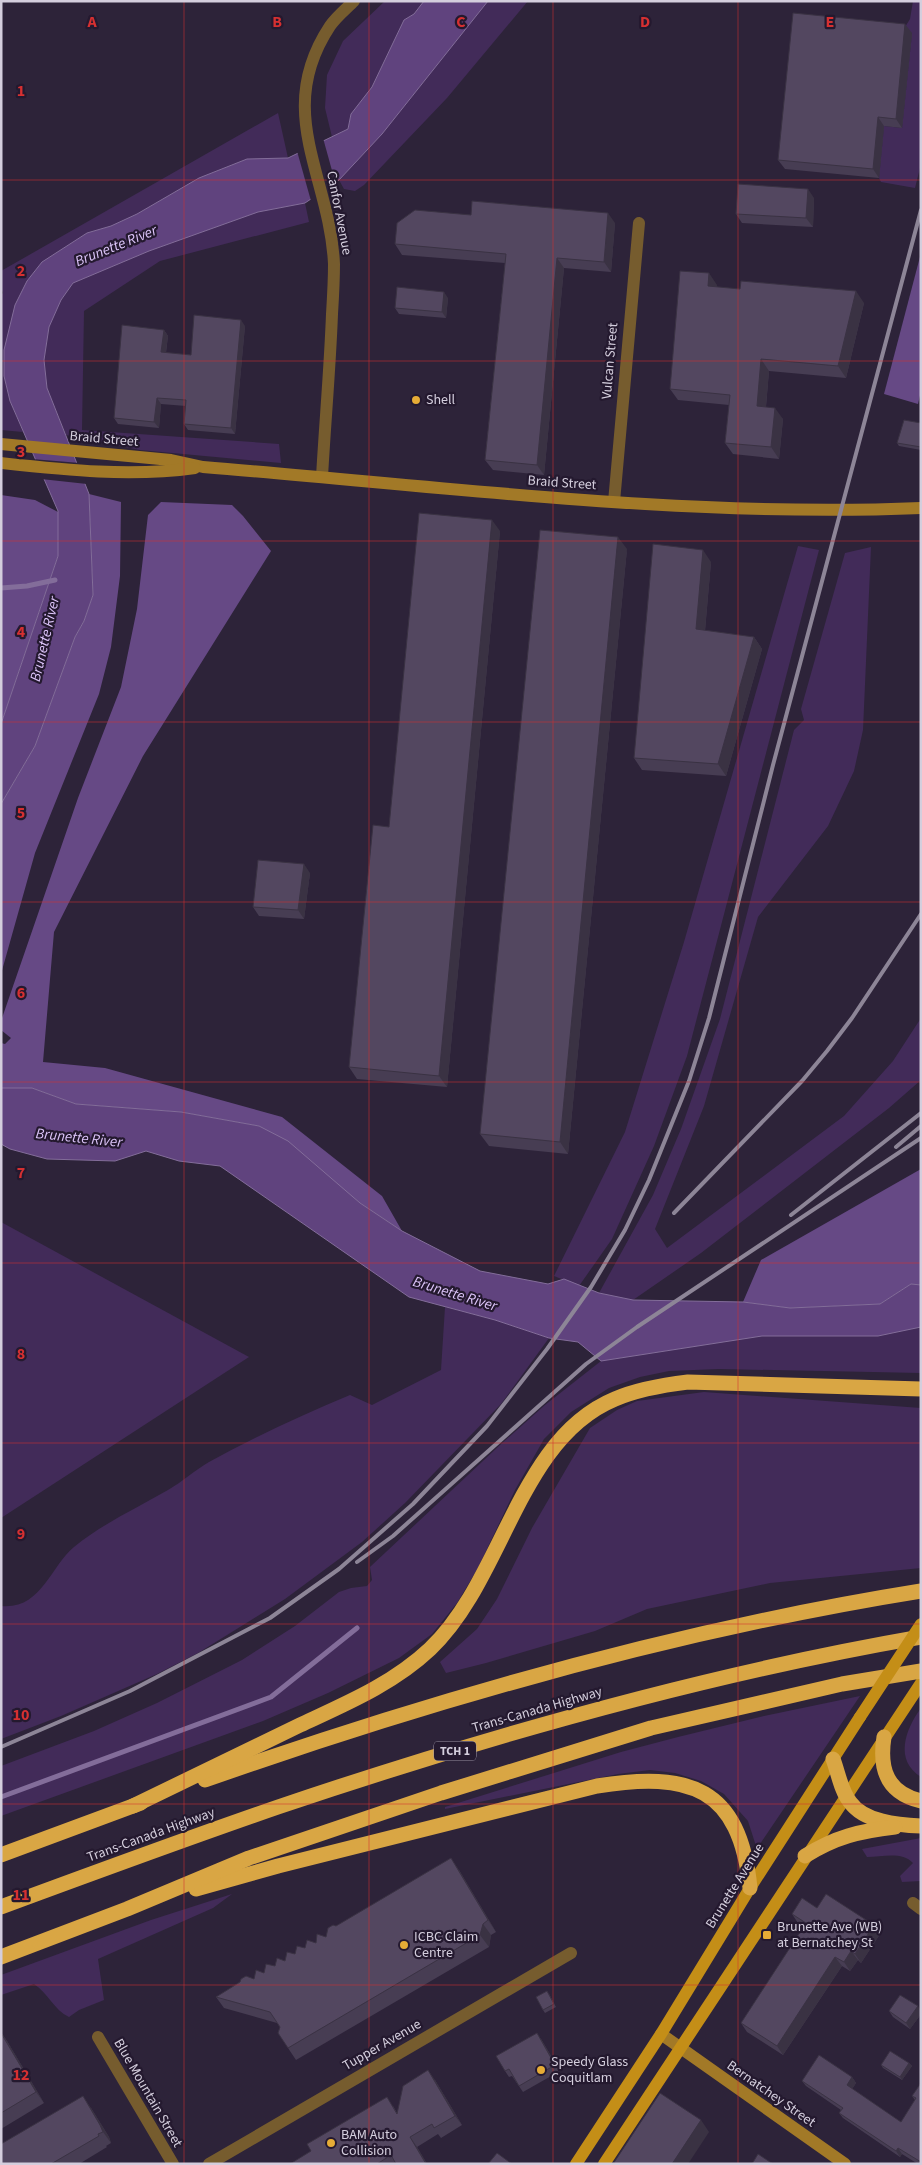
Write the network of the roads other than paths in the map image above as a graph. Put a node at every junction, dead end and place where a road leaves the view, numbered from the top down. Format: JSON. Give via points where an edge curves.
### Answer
{"nodes":[{"id":1,"x":354,"y":1,"type":"edge"},
{"id":2,"x":639,"y":223,"type":"dead end"},
{"id":3,"x":6,"y":445,"type":"edge"},
{"id":4,"x":7,"y":464,"type":"edge"},
{"id":5,"x":202,"y":468,"type":"junction"},
{"id":6,"x":322,"y":477,"type":"junction"},
{"id":7,"x":614,"y":502,"type":"junction"},
{"id":8,"x":921,"y":508,"type":"edge"},
{"id":9,"x":921,"y":1389,"type":"edge"},
{"id":10,"x":921,"y":1591,"type":"edge"},
{"id":11,"x":921,"y":1624,"type":"edge"},
{"id":12,"x":921,"y":1637,"type":"edge"},
{"id":13,"x":921,"y":1671,"type":"edge"},
{"id":14,"x":921,"y":1682,"type":"edge"},
{"id":15,"x":884,"y":1737,"type":"junction"},
{"id":16,"x":833,"y":1759,"type":"junction"},
{"id":17,"x":846,"y":1794,"type":"junction"},
{"id":18,"x":921,"y":1801,"type":"edge"},
{"id":19,"x":133,"y":1806,"type":"junction"},
{"id":20,"x":914,"y":1826,"type":"edge"},
{"id":21,"x":1,"y":1855,"type":"edge"},
{"id":22,"x":805,"y":1856,"type":"junction"},
{"id":23,"x":750,"y":1888,"type":"junction"},
{"id":24,"x":1,"y":1907,"type":"edge"},
{"id":25,"x":127,"y":1909,"type":"junction"},
{"id":26,"x":571,"y":1952,"type":"dead end"},
{"id":27,"x":1,"y":1957,"type":"edge"},
{"id":28,"x":661,"y":2034,"type":"junction"},
{"id":29,"x":98,"y":2037,"type":"dead end"},
{"id":30,"x":680,"y":2048,"type":"junction"},
{"id":31,"x":173,"y":2164,"type":"edge"},
{"id":32,"x":209,"y":2164,"type":"edge"},
{"id":33,"x":576,"y":2164,"type":"edge"},
{"id":34,"x":604,"y":2164,"type":"edge"},
{"id":35,"x":845,"y":2164,"type":"edge"}],
"edges":[{"from":1,"to":6,"type":"street","name":"Canfor Avenue","via":[[331,25],[315,54],[306,84],[304,118],[324,201],[334,266]]},
{"from":2,"to":7,"type":"street","name":"Vulcan Street"},
{"from":3,"to":5,"type":"street","name":"Braid Street","via":[[171,460]]},
{"from":4,"to":5,"type":"street","name":"Braid Street","via":[[96,472],[169,472]]},
{"from":5,"to":6,"type":"street","name":"Braid Street"},
{"from":6,"to":7,"type":"street","name":"Braid Street"},
{"from":7,"to":8,"type":"street","name":"Braid Street","via":[[841,511]]},
{"from":9,"to":19,"type":"highway","via":[[688,1382],[652,1386],[614,1399],[584,1417],[559,1438],[539,1466],[476,1591],[430,1650],[396,1677]]},
{"from":10,"to":19,"type":"highway","via":[[758,1622],[512,1682],[317,1741]]},
{"from":11,"to":16,"type":"main road","name":"Brunette Avenue","bridge":true},
{"from":12,"to":24,"type":"highway","name":"Trans-Canada Highway","number":"TCH 1","via":[[739,1674],[506,1735],[277,1807]]},
{"from":13,"to":25,"type":"highway","via":[[842,1684],[651,1728],[441,1793],[249,1858]]},
{"from":14,"to":15,"type":"main road"},
{"from":15,"to":17,"type":"main road"},
{"from":15,"to":18,"type":"highway","via":[[883,1762],[890,1784]]},
{"from":16,"to":17,"type":"highway"},
{"from":16,"to":23,"type":"main road","name":"Brunette Avenue"},
{"from":17,"to":20,"type":"highway","via":[[859,1812]]},
{"from":17,"to":22,"type":"main road"},
{"from":19,"to":21,"type":"highway"},
{"from":20,"to":22,"type":"highway","via":[[868,1830],[825,1843]]},
{"from":22,"to":30,"type":"main road"},
{"from":23,"to":25,"type":"highway","via":[[748,1863],[737,1830],[718,1802],[688,1786],[654,1780],[597,1786],[278,1866]]},
{"from":23,"to":28,"type":"main road","name":"Brunette Avenue"},
{"from":25,"to":27,"type":"highway"},
{"from":26,"to":32,"type":"street","name":"Tupper Avenue"},
{"from":28,"to":30,"type":"street","name":"Bernatchey Street"},
{"from":28,"to":33,"type":"main road","name":"Brunette Avenue"},
{"from":29,"to":31,"type":"street","name":"Blue Mountain Street"},
{"from":30,"to":34,"type":"main road"},
{"from":30,"to":35,"type":"street","name":"Bernatchey Street"}]}
